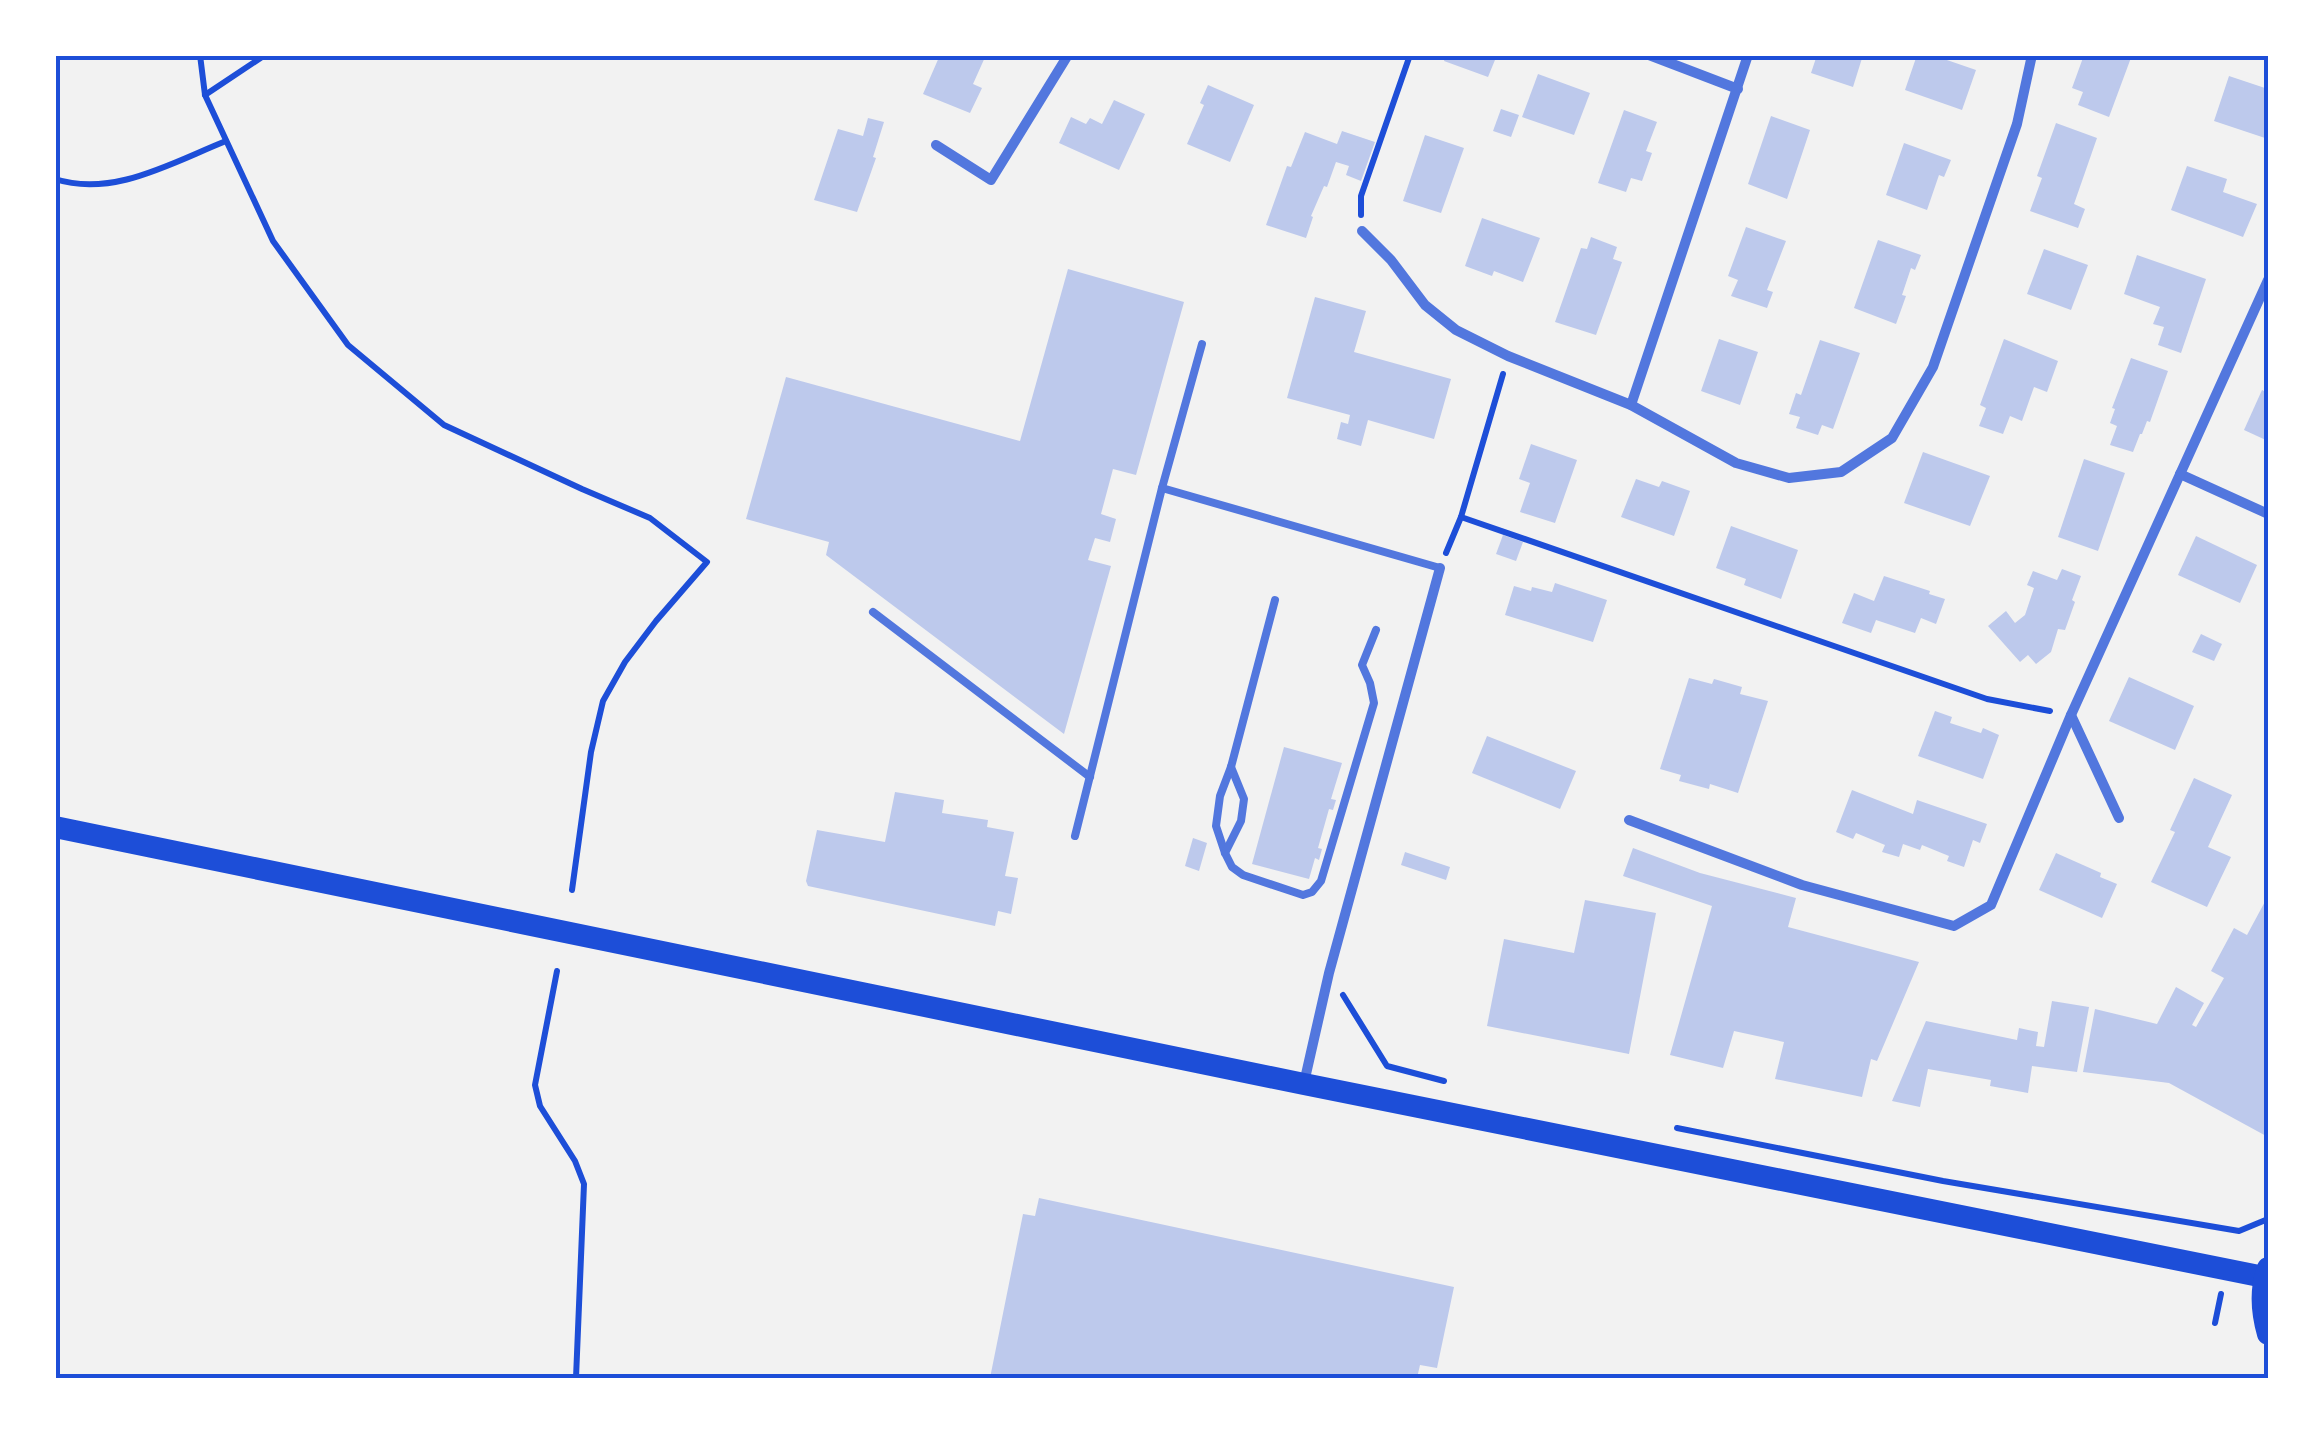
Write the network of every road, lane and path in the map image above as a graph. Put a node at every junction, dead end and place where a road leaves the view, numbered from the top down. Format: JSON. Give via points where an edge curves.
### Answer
{"nodes":[{"id":1,"x":200,"y":55,"type":"edge"},
{"id":2,"x":265,"y":55,"type":"edge"},
{"id":3,"x":1068,"y":55,"type":"edge"},
{"id":4,"x":1410,"y":55,"type":"edge"},
{"id":5,"x":1649,"y":55,"type":"edge"},
{"id":6,"x":1748,"y":55,"type":"edge"},
{"id":7,"x":2032,"y":55,"type":"edge"},
{"id":8,"x":1738,"y":88,"type":"junction"},
{"id":9,"x":205,"y":95,"type":"junction"},
{"id":10,"x":226,"y":141,"type":"junction"},
{"id":11,"x":936,"y":145,"type":"dead end"},
{"id":12,"x":55,"y":178,"type":"edge"},
{"id":13,"x":1362,"y":231,"type":"joint"},
{"id":14,"x":2268,"y":280,"type":"edge"},
{"id":15,"x":1202,"y":344,"type":"dead end"},
{"id":16,"x":1508,"y":356,"type":"junction"},
{"id":17,"x":1631,"y":405,"type":"junction"},
{"id":18,"x":2180,"y":474,"type":"junction"},
{"id":19,"x":1162,"y":488,"type":"junction"},
{"id":20,"x":2266,"y":514,"type":"edge"},
{"id":21,"x":1461,"y":518,"type":"junction"},
{"id":22,"x":1440,"y":568,"type":"junction"},
{"id":23,"x":1275,"y":600,"type":"dead end"},
{"id":24,"x":873,"y":612,"type":"dead end"},
{"id":25,"x":1376,"y":630,"type":"dead end"},
{"id":26,"x":2071,"y":715,"type":"junction"},
{"id":27,"x":1231,"y":767,"type":"junction"},
{"id":28,"x":1090,"y":777,"type":"junction"},
{"id":29,"x":2119,"y":818,"type":"dead end"},
{"id":30,"x":1629,"y":820,"type":"dead end"},
{"id":31,"x":55,"y":827,"type":"edge"},
{"id":32,"x":1075,"y":836,"type":"dead end"},
{"id":33,"x":1225,"y":853,"type":"junction"},
{"id":34,"x":572,"y":890,"type":"dead end"},
{"id":35,"x":556,"y":971,"type":"dead end"},
{"id":36,"x":1329,"y":973,"type":"junction"},
{"id":37,"x":1304,"y":1084,"type":"junction"},
{"id":38,"x":1457,"y":1084,"type":"dead end"},
{"id":39,"x":1675,"y":1128,"type":"dead end"},
{"id":40,"x":2268,"y":1219,"type":"edge"},
{"id":41,"x":2266,"y":1272,"type":"edge"},
{"id":42,"x":2268,"y":1334,"type":"edge"},
{"id":43,"x":576,"y":1378,"type":"edge"}],
"edges":[{"from":1,"to":9,"type":"path"},
{"from":2,"to":9,"type":"path"},
{"from":3,"to":11,"type":"street","via":[[991,180]]},
{"from":4,"to":13,"type":"path","via":[[1360,196]]},
{"from":5,"to":8,"type":"street"},
{"from":6,"to":8,"type":"street"},
{"from":7,"to":17,"type":"street","via":[[2017,124],[1933,367],[1892,438],[1841,472],[1789,478],[1736,463]]},
{"from":8,"to":17,"type":"street"},
{"from":9,"to":10,"type":"path"},
{"from":10,"to":12,"type":"path","via":[[123,182],[71,184]]},
{"from":10,"to":34,"type":"path","via":[[273,241],[348,344],[444,425],[650,518],[708,562],[625,662],[603,702]]},
{"from":13,"to":16,"type":"street","via":[[1426,305],[1456,330]]},
{"from":14,"to":18,"type":"street"},
{"from":15,"to":19,"type":"lane"},
{"from":16,"to":17,"type":"street"},
{"from":16,"to":21,"type":"path"},
{"from":18,"to":20,"type":"street"},
{"from":18,"to":26,"type":"street"},
{"from":19,"to":22,"type":"lane"},
{"from":19,"to":28,"type":"lane"},
{"from":21,"to":22,"type":"path"},
{"from":21,"to":26,"type":"path","via":[[1986,700]]},
{"from":22,"to":36,"type":"street"},
{"from":23,"to":27,"type":"lane"},
{"from":24,"to":28,"type":"lane"},
{"from":25,"to":33,"type":"lane","via":[[1362,665],[1374,703],[1320,881],[1303,895],[1243,874]]},
{"from":26,"to":29,"type":"street"},
{"from":26,"to":30,"type":"street","via":[[1990,905],[1954,926],[1802,885]]},
{"from":27,"to":33,"type":"lane","via":[[1216,826]]},
{"from":27,"to":33,"type":"lane","via":[[1244,799],[1242,822]]},
{"from":28,"to":32,"type":"lane"},
{"from":31,"to":37,"type":"main road"},
{"from":35,"to":43,"type":"path","via":[[535,1084],[540,1106],[584,1184]]},
{"from":36,"to":37,"type":"street"},
{"from":36,"to":38,"type":"path","via":[[1387,1066]]},
{"from":37,"to":41,"type":"main road"},
{"from":39,"to":40,"type":"path","via":[[2239,1231]]},
{"from":41,"to":42,"type":"main road","via":[[2262,1315]]}]}
